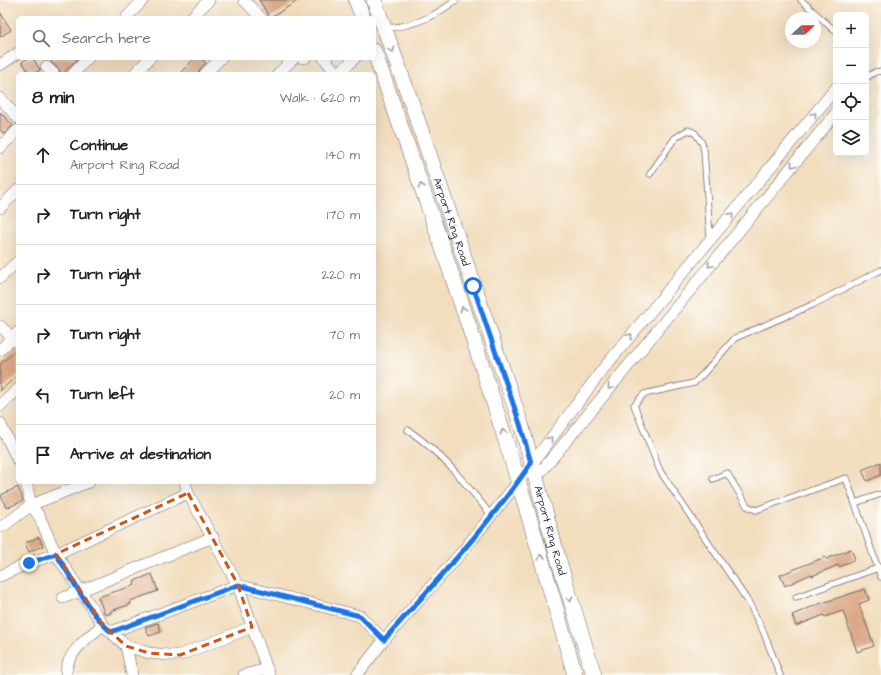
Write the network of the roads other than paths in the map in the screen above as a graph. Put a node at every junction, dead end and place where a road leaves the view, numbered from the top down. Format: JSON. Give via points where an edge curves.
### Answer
{"nodes":[{"id":1,"x":209,"y":0,"type":"edge"},
{"id":2,"x":244,"y":0,"type":"edge"},
{"id":3,"x":356,"y":0,"type":"edge"},
{"id":4,"x":374,"y":0,"type":"edge"},
{"id":5,"x":456,"y":0,"type":"edge"},
{"id":6,"x":801,"y":0,"type":"edge"},
{"id":7,"x":138,"y":2,"type":"edge"},
{"id":8,"x":128,"y":16,"type":"edge"},
{"id":9,"x":193,"y":16,"type":"edge"},
{"id":10,"x":259,"y":16,"type":"edge"},
{"id":11,"x":361,"y":16,"type":"edge"},
{"id":12,"x":384,"y":28,"type":"junction"},
{"id":13,"x":833,"y":29,"type":"edge"},
{"id":14,"x":16,"y":54,"type":"edge"},
{"id":15,"x":376,"y":57,"type":"edge"},
{"id":16,"x":86,"y":60,"type":"edge"},
{"id":17,"x":148,"y":60,"type":"edge"},
{"id":18,"x":219,"y":60,"type":"edge"},
{"id":19,"x":292,"y":60,"type":"edge"},
{"id":20,"x":326,"y":60,"type":"edge"},
{"id":21,"x":353,"y":60,"type":"edge"},
{"id":22,"x":0,"y":65,"type":"edge"},
{"id":23,"x":881,"y":71,"type":"edge"},
{"id":24,"x":75,"y":72,"type":"edge"},
{"id":25,"x":136,"y":72,"type":"edge"},
{"id":26,"x":207,"y":72,"type":"edge"},
{"id":27,"x":280,"y":72,"type":"edge"},
{"id":28,"x":335,"y":72,"type":"edge"},
{"id":29,"x":339,"y":72,"type":"edge"},
{"id":30,"x":869,"y":76,"type":"edge"},
{"id":31,"x":833,"y":92,"type":"edge"},
{"id":32,"x":0,"y":98,"type":"edge"},
{"id":33,"x":16,"y":116,"type":"edge"},
{"id":34,"x":833,"y":118,"type":"edge"},
{"id":35,"x":16,"y":132,"type":"edge"},
{"id":36,"x":0,"y":148,"type":"edge"},
{"id":37,"x":650,"y":174,"type":"dead end"},
{"id":38,"x":16,"y":192,"type":"edge"},
{"id":39,"x":0,"y":208,"type":"edge"},
{"id":40,"x":710,"y":239,"type":"junction"},
{"id":41,"x":16,"y":263,"type":"edge"},
{"id":42,"x":881,"y":270,"type":"edge"},
{"id":43,"x":0,"y":278,"type":"edge"},
{"id":44,"x":0,"y":326,"type":"edge"},
{"id":45,"x":16,"y":338,"type":"edge"},
{"id":46,"x":0,"y":350,"type":"edge"},
{"id":47,"x":16,"y":391,"type":"edge"},
{"id":48,"x":0,"y":406,"type":"edge"},
{"id":49,"x":0,"y":423,"type":"edge"},
{"id":50,"x":408,"y":430,"type":"dead end"},
{"id":51,"x":16,"y":457,"type":"edge"},
{"id":52,"x":531,"y":463,"type":"junction"},
{"id":53,"x":535,"y":479,"type":"junction"},
{"id":54,"x":713,"y":479,"type":"dead end"},
{"id":55,"x":519,"y":481,"type":"junction"},
{"id":56,"x":26,"y":484,"type":"edge"},
{"id":57,"x":84,"y":484,"type":"edge"},
{"id":58,"x":186,"y":484,"type":"edge"},
{"id":59,"x":188,"y":493,"type":"junction"},
{"id":60,"x":881,"y":494,"type":"edge"},
{"id":61,"x":856,"y":503,"type":"junction"},
{"id":62,"x":31,"y":505,"type":"junction"},
{"id":63,"x":491,"y":515,"type":"junction"},
{"id":64,"x":0,"y":527,"type":"edge"},
{"id":65,"x":213,"y":537,"type":"junction"},
{"id":66,"x":56,"y":554,"type":"junction"},
{"id":67,"x":879,"y":568,"type":"edge"},
{"id":68,"x":0,"y":576,"type":"edge"},
{"id":69,"x":881,"y":577,"type":"edge"},
{"id":70,"x":238,"y":585,"type":"junction"},
{"id":71,"x":80,"y":590,"type":"junction"},
{"id":72,"x":796,"y":597,"type":"dead end"},
{"id":73,"x":63,"y":598,"type":"dead end"},
{"id":74,"x":252,"y":627,"type":"junction"},
{"id":75,"x":107,"y":628,"type":"junction"},
{"id":76,"x":384,"y":640,"type":"junction"},
{"id":77,"x":126,"y":646,"type":"junction"},
{"id":78,"x":268,"y":672,"type":"edge"},
{"id":79,"x":66,"y":675,"type":"edge"},
{"id":80,"x":132,"y":675,"type":"edge"},
{"id":81,"x":244,"y":675,"type":"edge"},
{"id":82,"x":357,"y":675,"type":"edge"},
{"id":83,"x":575,"y":675,"type":"edge"},
{"id":84,"x":594,"y":675,"type":"edge"},
{"id":85,"x":780,"y":675,"type":"edge"}],
"edges":[{"from":1,"to":9,"type":"street"},
{"from":2,"to":10,"type":"street"},
{"from":3,"to":11,"type":"main road"},
{"from":4,"to":12,"type":"main road","name":"Airport Ring Road"},
{"from":5,"to":12,"type":"lane","via":[[426,19],[403,26]]},
{"from":6,"to":13,"type":"lane"},
{"from":7,"to":8,"type":"street"},
{"from":12,"to":52,"type":"main road","name":"Airport Ring Road","one_way":true,"via":[[413,107]]},
{"from":14,"to":22,"type":"street"},
{"from":55,"to":15,"type":"main road","name":"Airport Ring Road","one_way":true},
{"from":16,"to":24,"type":"street"},
{"from":17,"to":25,"type":"street"},
{"from":18,"to":26,"type":"street"},
{"from":19,"to":27,"type":"street"},
{"from":20,"to":28,"type":"street"},
{"from":21,"to":29,"type":"street"},
{"from":23,"to":30,"type":"lane"},
{"from":40,"to":31,"type":"street","one_way":true},
{"from":32,"to":33,"type":"street"},
{"from":34,"to":53,"type":"street","one_way":true},
{"from":35,"to":36,"type":"street"},
{"from":37,"to":40,"type":"lane","via":[[676,138],[688,130],[695,133],[704,150]]},
{"from":38,"to":39,"type":"street"},
{"from":52,"to":40,"type":"street","one_way":true,"via":[[603,369]]},
{"from":41,"to":43,"type":"street"},
{"from":42,"to":85,"type":"lane","via":[[812,305],[735,338],[694,383],[644,394],[634,405],[660,472],[749,603]]},
{"from":44,"to":45,"type":"street"},
{"from":45,"to":46,"type":"street"},
{"from":47,"to":48,"type":"street"},
{"from":49,"to":51,"type":"street"},
{"from":50,"to":63,"type":"lane","via":[[443,458]]},
{"from":52,"to":53,"type":"main road","name":"Airport Ring Road"},
{"from":52,"to":55,"type":"street"},
{"from":53,"to":84,"type":"main road","name":"Airport Ring Road","one_way":true},
{"from":54,"to":61,"type":"lane","via":[[727,473],[747,506],[756,510],[846,478]]},
{"from":55,"to":63,"type":"street"},
{"from":83,"to":55,"type":"main road","name":"Airport Ring Road","one_way":true},
{"from":56,"to":62,"type":"street"},
{"from":57,"to":62,"type":"street"},
{"from":58,"to":59,"type":"street"},
{"from":59,"to":65,"type":"street"},
{"from":59,"to":66,"type":"street"},
{"from":60,"to":61,"type":"lane"},
{"from":61,"to":67,"type":"lane"},
{"from":62,"to":64,"type":"street"},
{"from":62,"to":66,"type":"street","via":[[39,516]]},
{"from":63,"to":76,"type":"street","via":[[462,552]]},
{"from":65,"to":70,"type":"street"},
{"from":65,"to":71,"type":"street"},
{"from":66,"to":68,"type":"street"},
{"from":66,"to":71,"type":"street"},
{"from":67,"to":69,"type":"lane"},
{"from":67,"to":72,"type":"lane"},
{"from":70,"to":74,"type":"street"},
{"from":70,"to":75,"type":"street"},
{"from":70,"to":76,"type":"street","via":[[360,616]]},
{"from":71,"to":73,"type":"street"},
{"from":71,"to":75,"type":"street"},
{"from":74,"to":77,"type":"street","via":[[180,655],[149,653]]},
{"from":74,"to":78,"type":"street"},
{"from":75,"to":77,"type":"street"},
{"from":75,"to":79,"type":"street","via":[[88,637],[76,650],[68,661]]},
{"from":76,"to":82,"type":"street"},
{"from":77,"to":80,"type":"street"},
{"from":78,"to":81,"type":"street"}]}
